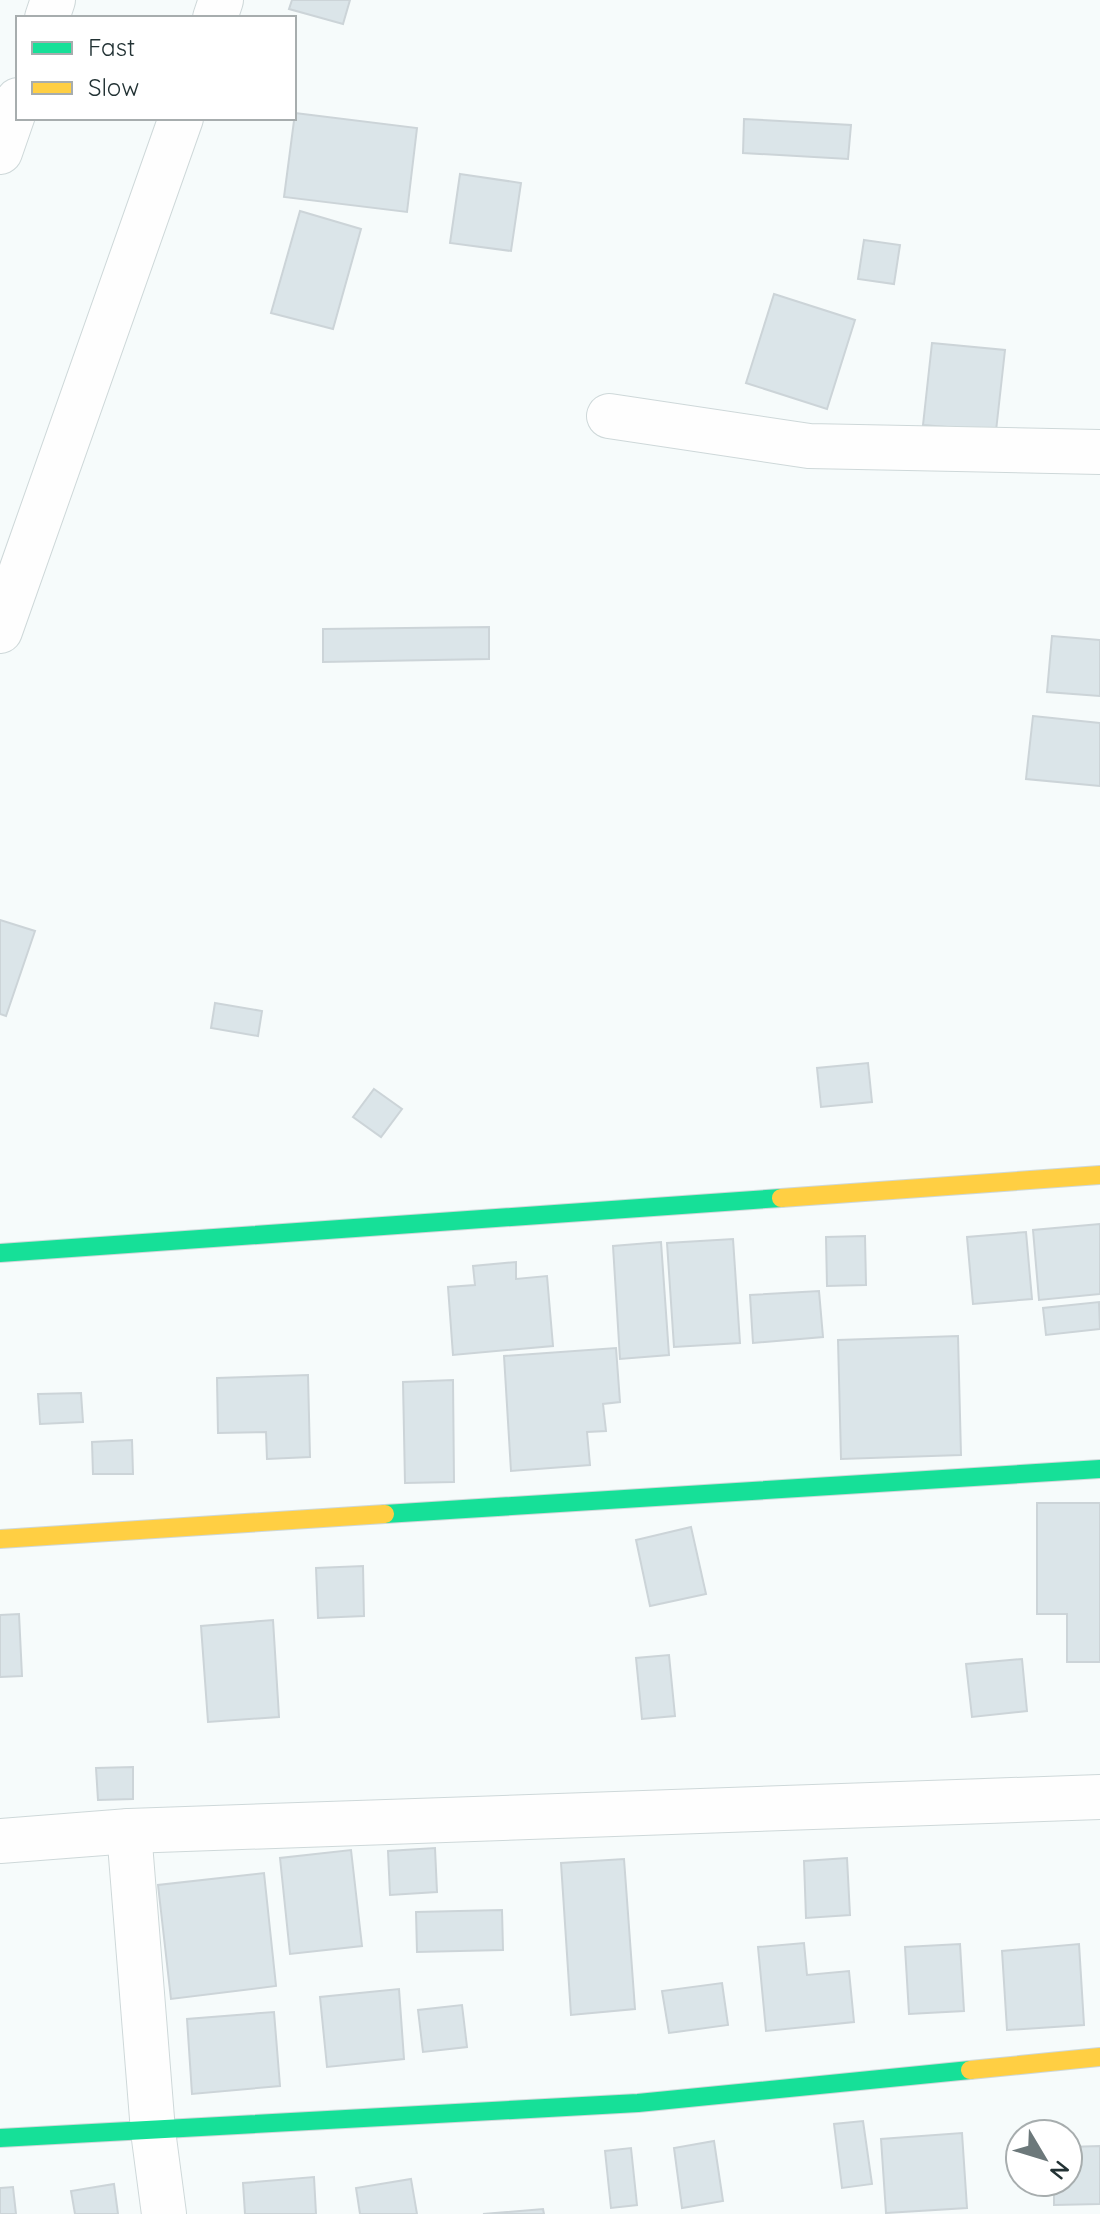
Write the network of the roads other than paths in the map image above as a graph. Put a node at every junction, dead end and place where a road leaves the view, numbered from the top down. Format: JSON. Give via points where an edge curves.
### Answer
{"nodes":[{"id":1,"x":16,"y":106,"type":"edge"},
{"id":2,"x":180,"y":120,"type":"edge"},
{"id":3,"x":0,"y":152,"type":"edge"},
{"id":4,"x":609,"y":416,"type":"dead end"},
{"id":5,"x":1100,"y":452,"type":"edge"},
{"id":6,"x":0,"y":631,"type":"edge"},
{"id":7,"x":1100,"y":1175,"type":"edge"},
{"id":8,"x":0,"y":1253,"type":"edge"},
{"id":9,"x":1100,"y":1469,"type":"edge"},
{"id":10,"x":0,"y":1539,"type":"edge"},
{"id":11,"x":1100,"y":1797,"type":"edge"},
{"id":12,"x":129,"y":1831,"type":"junction"},
{"id":13,"x":0,"y":1841,"type":"edge"},
{"id":14,"x":1100,"y":2057,"type":"edge"},
{"id":15,"x":153,"y":2131,"type":"junction"},
{"id":16,"x":0,"y":2138,"type":"edge"},
{"id":17,"x":164,"y":2214,"type":"edge"}],
"edges":[{"from":1,"to":3,"type":"street"},
{"from":2,"to":6,"type":"street"},
{"from":4,"to":5,"type":"street","via":[[809,446]]},
{"from":7,"to":8,"type":"street"},
{"from":9,"to":10,"type":"street"},
{"from":11,"to":12,"type":"street"},
{"from":12,"to":13,"type":"street"},
{"from":12,"to":15,"type":"street"},
{"from":14,"to":15,"type":"street","via":[[638,2103]]},
{"from":15,"to":16,"type":"street"},
{"from":15,"to":17,"type":"street"}]}
